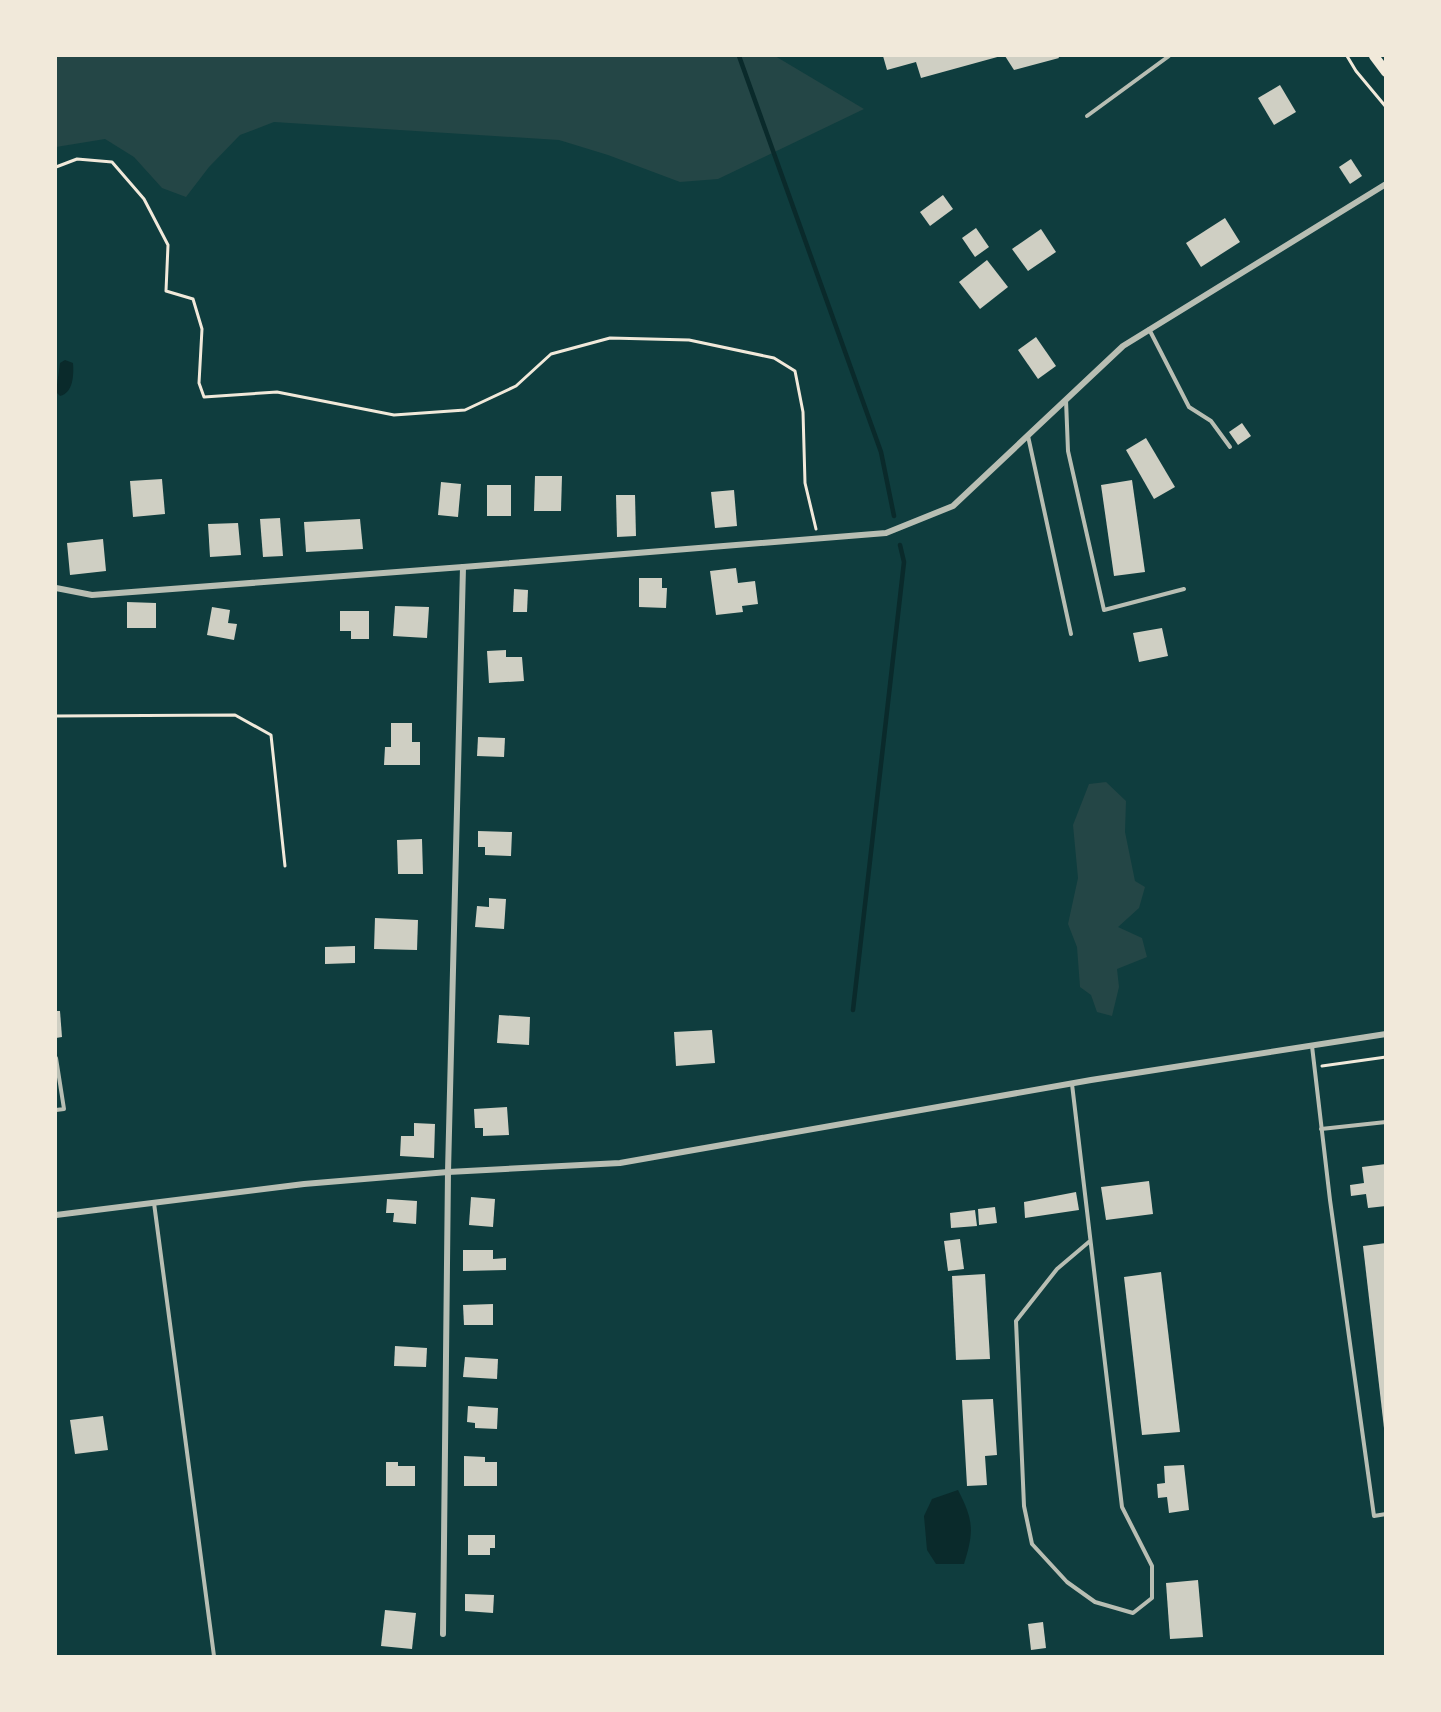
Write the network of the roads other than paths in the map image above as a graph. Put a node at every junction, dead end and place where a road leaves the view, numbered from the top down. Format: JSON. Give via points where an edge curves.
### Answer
{"nodes":[{"id":1,"x":1169,"y":56,"type":"edge"},
{"id":2,"x":1374,"y":56,"type":"edge"},
{"id":3,"x":1386,"y":72,"type":"edge"},
{"id":4,"x":1087,"y":116,"type":"dead end"},
{"id":5,"x":1386,"y":184,"type":"edge"},
{"id":6,"x":1149,"y":328,"type":"junction"},
{"id":7,"x":1066,"y":399,"type":"junction"},
{"id":8,"x":1028,"y":435,"type":"junction"},
{"id":9,"x":1230,"y":447,"type":"dead end"},
{"id":10,"x":463,"y":567,"type":"junction"},
{"id":11,"x":56,"y":588,"type":"edge"},
{"id":12,"x":1184,"y":588,"type":"dead end"},
{"id":13,"x":1071,"y":634,"type":"dead end"},
{"id":14,"x":1386,"y":1034,"type":"edge"},
{"id":15,"x":1312,"y":1045,"type":"junction"},
{"id":16,"x":56,"y":1058,"type":"edge"},
{"id":17,"x":1072,"y":1084,"type":"junction"},
{"id":18,"x":56,"y":1110,"type":"edge"},
{"id":19,"x":1386,"y":1122,"type":"edge"},
{"id":20,"x":1322,"y":1130,"type":"junction"},
{"id":21,"x":448,"y":1172,"type":"junction"},
{"id":22,"x":154,"y":1203,"type":"junction"},
{"id":23,"x":56,"y":1215,"type":"edge"},
{"id":24,"x":1090,"y":1241,"type":"junction"},
{"id":25,"x":1386,"y":1514,"type":"edge"},
{"id":26,"x":443,"y":1634,"type":"dead end"},
{"id":27,"x":214,"y":1656,"type":"edge"}],
"edges":[{"from":1,"to":4,"type":"lane"},
{"from":2,"to":3,"type":"main road"},
{"from":5,"to":6,"type":"street"},
{"from":6,"to":7,"type":"street","via":[[1123,346]]},
{"from":6,"to":9,"type":"lane","via":[[1189,407],[1211,421]]},
{"from":7,"to":8,"type":"street"},
{"from":7,"to":12,"type":"lane","via":[[1068,451],[1104,610]]},
{"from":8,"to":10,"type":"street","via":[[952,506],[886,533]]},
{"from":8,"to":13,"type":"lane"},
{"from":10,"to":11,"type":"street","via":[[92,595]]},
{"from":10,"to":21,"type":"street"},
{"from":14,"to":15,"type":"street"},
{"from":15,"to":17,"type":"street"},
{"from":15,"to":20,"type":"lane"},
{"from":16,"to":18,"type":"lane","via":[[64,1109]]},
{"from":17,"to":21,"type":"street","via":[[620,1163]]},
{"from":17,"to":24,"type":"lane"},
{"from":19,"to":20,"type":"lane"},
{"from":20,"to":25,"type":"lane","via":[[1374,1516]]},
{"from":21,"to":22,"type":"street","via":[[304,1184]]},
{"from":21,"to":26,"type":"street"},
{"from":22,"to":23,"type":"street"},
{"from":22,"to":27,"type":"lane"},
{"from":24,"to":24,"type":"lane","via":[[1122,1507],[1152,1566],[1152,1598],[1133,1612],[1095,1602],[1067,1582],[1032,1544],[1024,1506],[1016,1322],[1057,1269]]}]}
